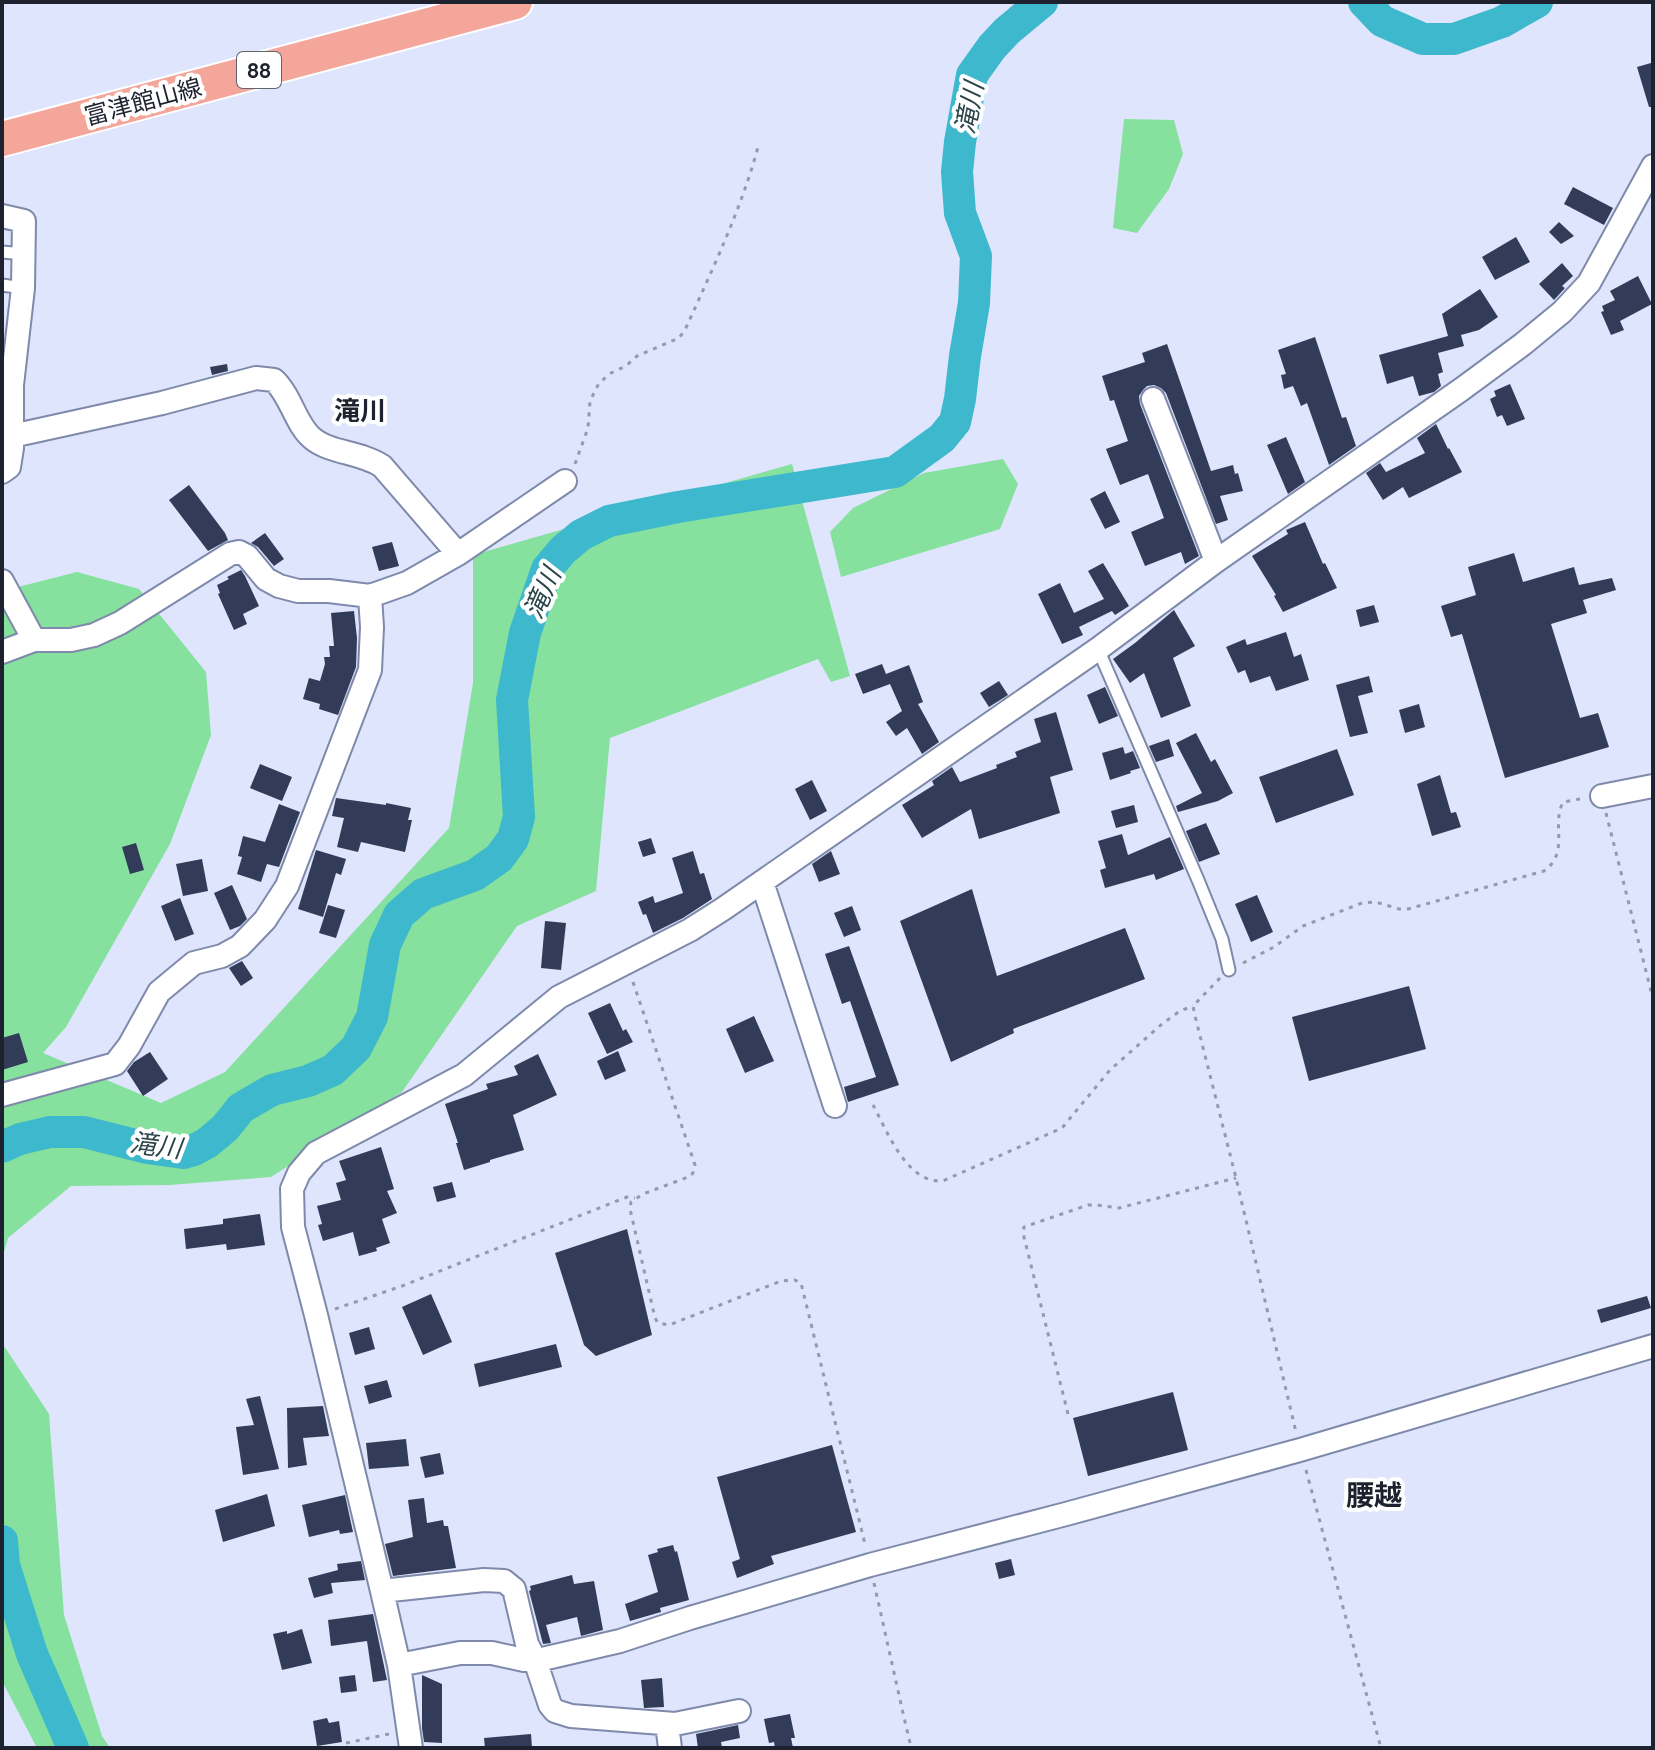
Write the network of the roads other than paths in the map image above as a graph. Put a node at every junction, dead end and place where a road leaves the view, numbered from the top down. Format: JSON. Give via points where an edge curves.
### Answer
{"nodes":[{"id":1,"x":515,"y":2,"type":"edge"},
{"id":2,"x":2,"y":139,"type":"edge"},
{"id":3,"x":1653,"y":166,"type":"edge"},
{"id":4,"x":2,"y":216,"type":"edge"},
{"id":5,"x":13,"y":253,"type":"edge"},
{"id":6,"x":12,"y":286,"type":"edge"},
{"id":7,"x":6,"y":397,"type":"edge"},
{"id":8,"x":1153,"y":399,"type":"dead end"},
{"id":9,"x":9,"y":443,"type":"edge"},
{"id":10,"x":2,"y":472,"type":"edge"},
{"id":11,"x":565,"y":481,"type":"road end"},
{"id":12,"x":458,"y":554,"type":"junction"},
{"id":13,"x":1216,"y":561,"type":"junction"},
{"id":14,"x":2,"y":581,"type":"edge"},
{"id":15,"x":370,"y":596,"type":"junction"},
{"id":16,"x":34,"y":640,"type":"junction"},
{"id":17,"x":1098,"y":649,"type":"junction"},
{"id":18,"x":2,"y":652,"type":"edge"},
{"id":19,"x":1653,"y":786,"type":"edge"},
{"id":20,"x":1602,"y":796,"type":"road end"},
{"id":21,"x":762,"y":882,"type":"junction"},
{"id":22,"x":1229,"y":970,"type":"road end"},
{"id":23,"x":2,"y":1095,"type":"edge"},
{"id":24,"x":835,"y":1106,"type":"dead end"},
{"id":25,"x":1653,"y":1346,"type":"edge"},
{"id":26,"x":382,"y":1591,"type":"junction"},
{"id":27,"x":535,"y":1660,"type":"junction"},
{"id":28,"x":399,"y":1665,"type":"junction"},
{"id":29,"x":739,"y":1711,"type":"dead end"},
{"id":30,"x":667,"y":1724,"type":"junction"},
{"id":31,"x":409,"y":1739,"type":"edge"},
{"id":32,"x":670,"y":1748,"type":"edge"}],
"edges":[{"from":1,"to":2,"type":"main road","name":"富津館山線","number":"88"},
{"from":3,"to":13,"type":"street","via":[[1589,283],[1562,312],[1462,389]]},
{"from":4,"to":5,"type":"street","via":[[24,221]]},
{"from":5,"to":6,"type":"street"},
{"from":6,"to":7,"type":"street"},
{"from":7,"to":9,"type":"street"},
{"from":8,"to":13,"type":"street"},
{"from":9,"to":10,"type":"street","via":[[9,467]]},
{"from":9,"to":12,"type":"street","via":[[256,378],[274,380],[313,440],[382,466]]},
{"from":11,"to":12,"type":"street"},
{"from":12,"to":15,"type":"street","via":[[407,583]]},
{"from":13,"to":17,"type":"street"},
{"from":14,"to":16,"type":"street"},
{"from":15,"to":16,"type":"street","via":[[279,586],[239,552],[94,635]]},
{"from":15,"to":23,"type":"street","via":[[370,670],[287,886],[265,920],[240,946],[194,963],[159,992],[115,1064]]},
{"from":16,"to":18,"type":"street"},
{"from":17,"to":21,"type":"street"},
{"from":17,"to":22,"type":"lane","via":[[1198,880]]},
{"from":19,"to":20,"type":"street"},
{"from":21,"to":24,"type":"street"},
{"from":21,"to":26,"type":"street","via":[[690,930],[559,997],[464,1075],[316,1153],[299,1173],[292,1189],[293,1227]]},
{"from":25,"to":27,"type":"street","via":[[1300,1450],[870,1565],[620,1641]]},
{"from":26,"to":27,"type":"street","via":[[504,1581],[514,1589]]},
{"from":26,"to":28,"type":"street"},
{"from":27,"to":28,"type":"street","via":[[460,1653]]},
{"from":27,"to":30,"type":"street","via":[[555,1711]]},
{"from":28,"to":31,"type":"street"},
{"from":29,"to":30,"type":"street"},
{"from":30,"to":32,"type":"street"}]}
